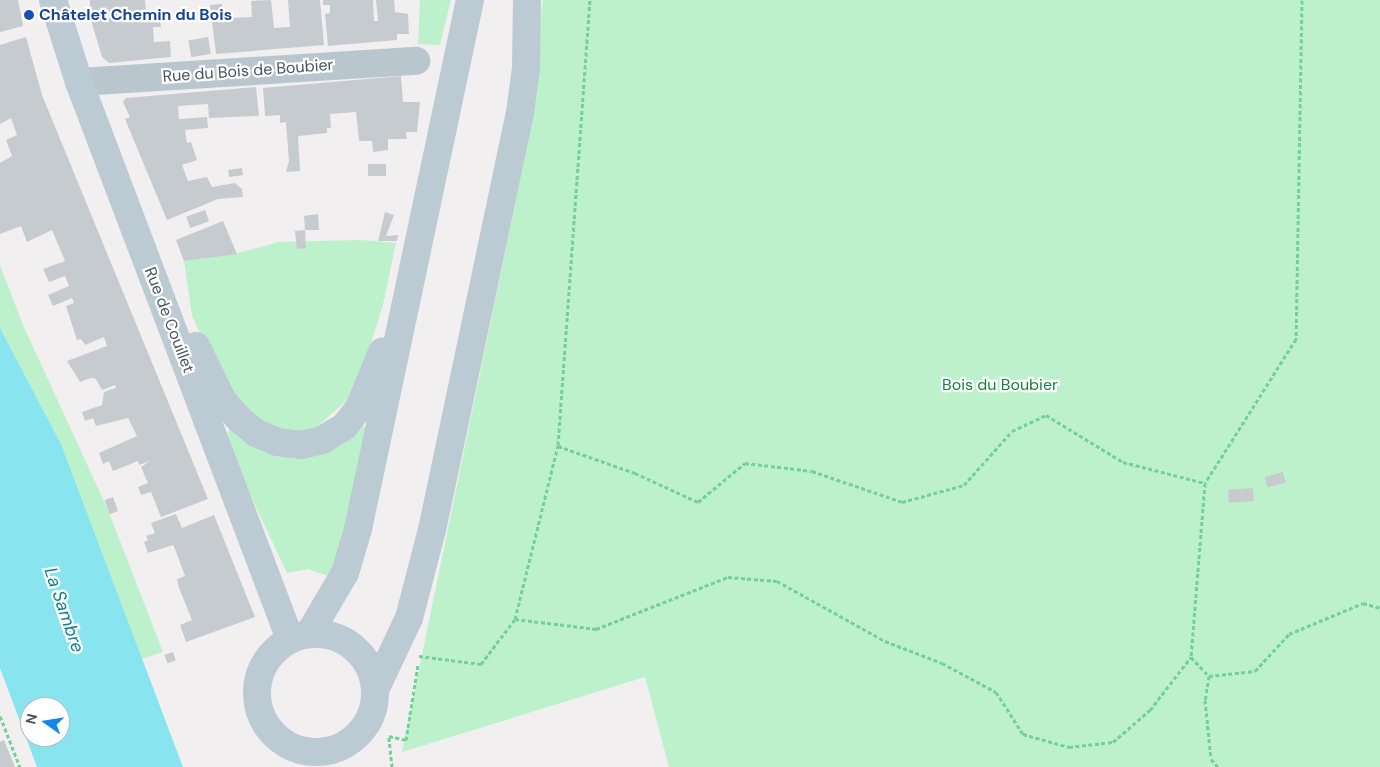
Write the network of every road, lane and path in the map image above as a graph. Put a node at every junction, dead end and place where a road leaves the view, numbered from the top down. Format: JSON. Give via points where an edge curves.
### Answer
{"nodes":[{"id":1,"x":53,"y":0,"type":"edge"},
{"id":2,"x":470,"y":0,"type":"edge"},
{"id":3,"x":527,"y":0,"type":"edge"},
{"id":4,"x":590,"y":0,"type":"edge"},
{"id":5,"x":1302,"y":0,"type":"edge"},
{"id":6,"x":416,"y":61,"type":"dead end"},
{"id":7,"x":79,"y":82,"type":"junction"},
{"id":8,"x":419,"y":239,"type":"junction"},
{"id":9,"x":164,"y":310,"type":"junction"},
{"id":10,"x":558,"y":446,"type":"junction"},
{"id":11,"x":1205,"y":483,"type":"junction"},
{"id":12,"x":1380,"y":608,"type":"edge"},
{"id":13,"x":516,"y":618,"type":"junction"},
{"id":14,"x":300,"y":637,"type":"junction"},
{"id":15,"x":1191,"y":657,"type":"junction"},
{"id":16,"x":1209,"y":676,"type":"junction"},
{"id":17,"x":376,"y":688,"type":"junction"},
{"id":18,"x":0,"y":716,"type":"edge"},
{"id":19,"x":348,"y":756,"type":"edge"},
{"id":20,"x":20,"y":767,"type":"edge"},
{"id":21,"x":392,"y":767,"type":"edge"},
{"id":22,"x":1218,"y":767,"type":"edge"}],
"edges":[{"from":1,"to":7,"type":"main road","name":"Rue de Couillet"},
{"from":2,"to":8,"type":"main road"},
{"from":3,"to":17,"type":"main road","via":[[526,68],[520,113],[432,530],[409,618]]},
{"from":4,"to":10,"type":"path"},
{"from":5,"to":11,"type":"path","via":[[1296,339]]},
{"from":6,"to":7,"type":"street","name":"Rue du Bois de Boubier"},
{"from":7,"to":9,"type":"main road","name":"Rue de Couillet"},
{"from":8,"to":9,"type":"main road","via":[[402,276],[369,387],[359,408],[344,427],[322,440],[301,445],[277,442],[256,433],[224,401],[190,334]]},
{"from":8,"to":14,"type":"main road","via":[[358,529],[345,573]]},
{"from":9,"to":14,"type":"main road","name":"Rue de Couillet"},
{"from":10,"to":11,"type":"path","via":[[635,473],[698,502],[745,463],[812,471],[902,502],[964,485],[1012,431],[1046,415],[1123,462]]},
{"from":10,"to":13,"type":"path"},
{"from":11,"to":15,"type":"path"},
{"from":12,"to":16,"type":"path","via":[[1363,603],[1289,634],[1255,671]]},
{"from":13,"to":15,"type":"path","via":[[596,629],[728,577],[777,580],[885,641],[942,663],[996,692],[1023,734],[1069,747],[1113,742],[1150,710]]},
{"from":13,"to":21,"type":"path","via":[[481,664],[420,655],[406,740],[389,736]]},
{"from":14,"to":17,"type":"main road","via":[[336,638],[354,648],[367,663]]},
{"from":14,"to":19,"type":"main road","via":[[273,652],[262,670],[257,690],[260,710],[273,734],[290,746],[310,752],[330,751]]},
{"from":15,"to":16,"type":"path"},
{"from":16,"to":22,"type":"path","via":[[1205,700],[1211,759]]},
{"from":17,"to":19,"type":"main road","via":[[373,710]]},
{"from":18,"to":20,"type":"path"}]}
